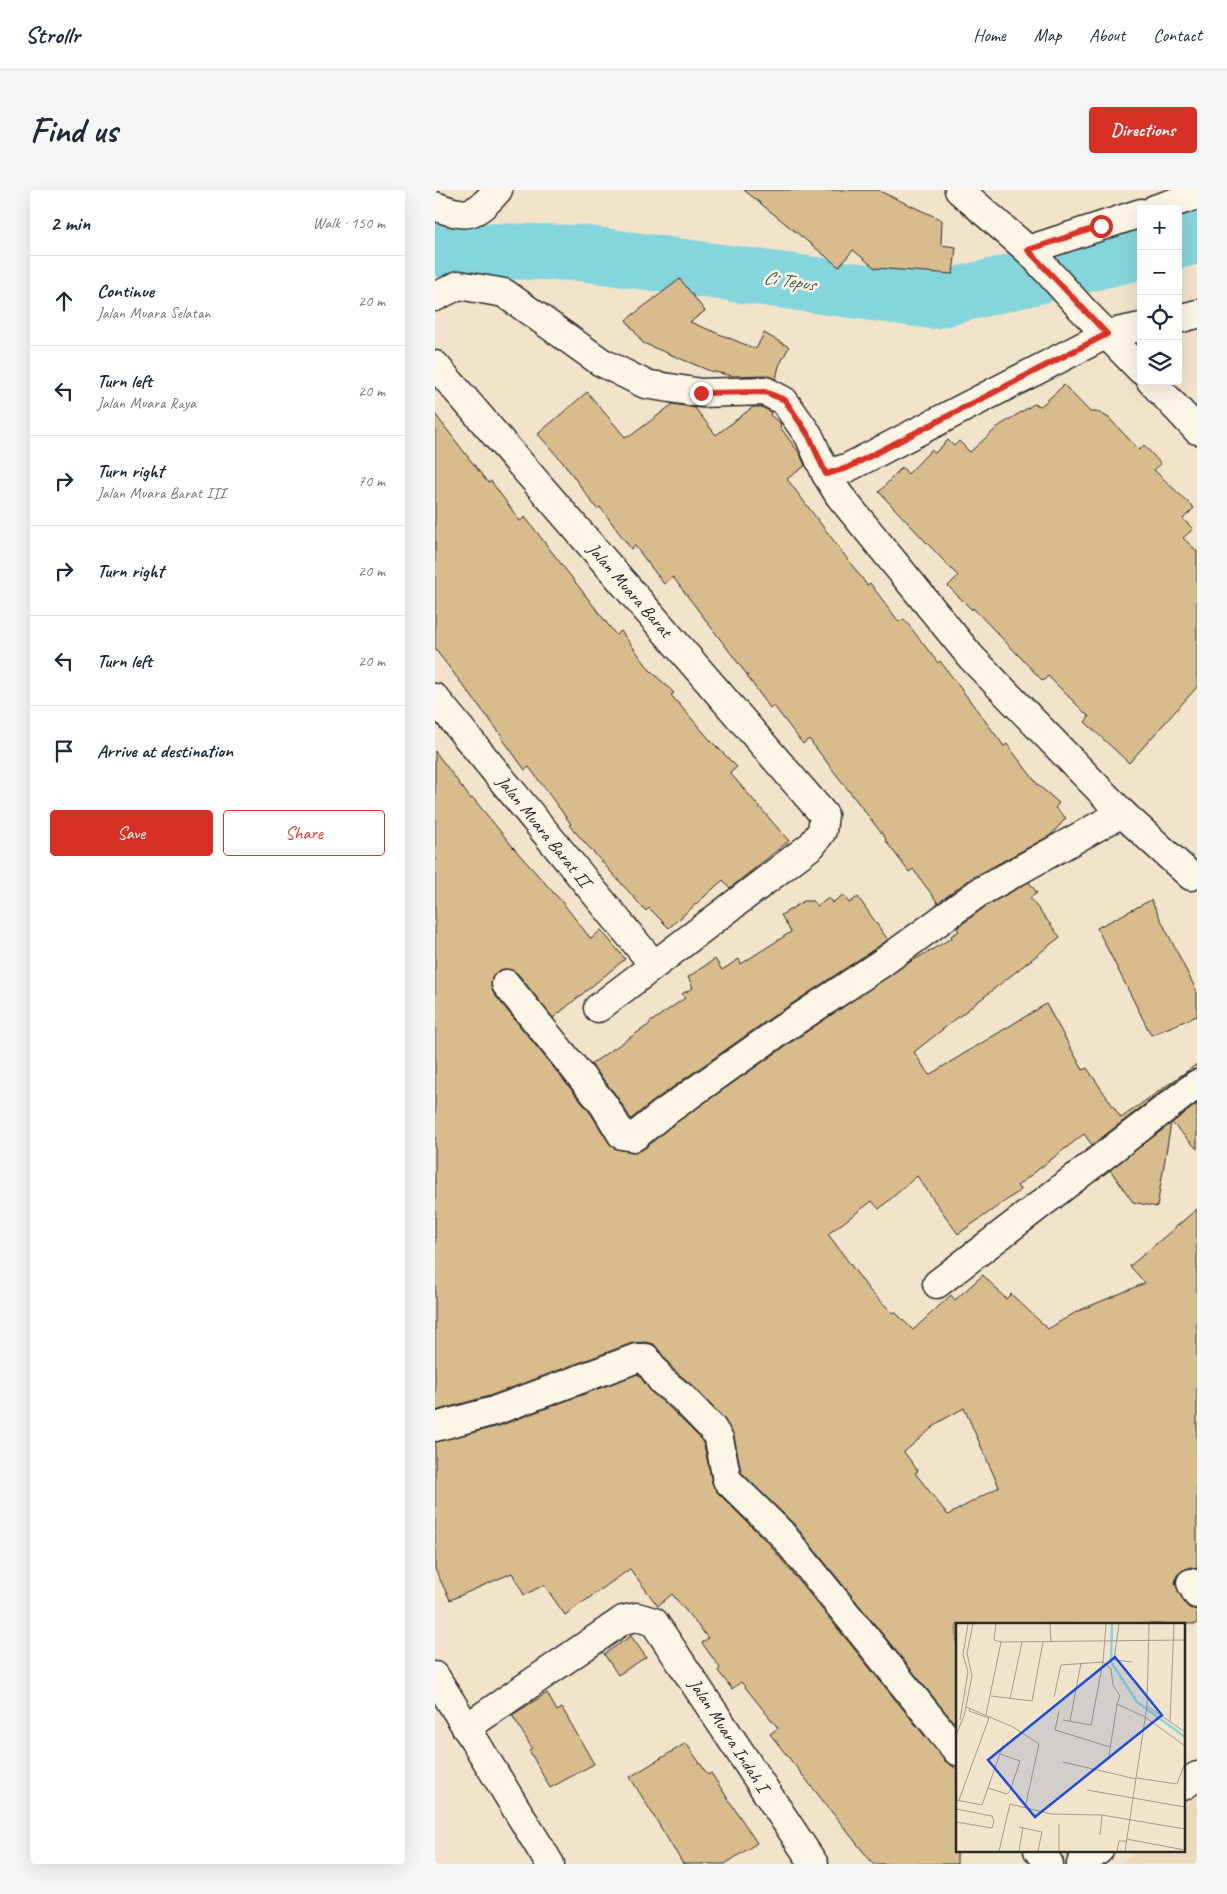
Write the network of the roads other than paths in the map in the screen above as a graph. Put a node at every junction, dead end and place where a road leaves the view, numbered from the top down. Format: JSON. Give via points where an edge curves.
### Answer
{"nodes":[{"id":1,"x":498,"y":190,"type":"edge"},
{"id":2,"x":959,"y":190,"type":"edge"},
{"id":3,"x":1197,"y":195,"type":"edge"},
{"id":4,"x":1167,"y":205,"type":"edge"},
{"id":5,"x":435,"y":206,"type":"edge"},
{"id":6,"x":1137,"y":216,"type":"edge"},
{"id":7,"x":1035,"y":258,"type":"junction"},
{"id":8,"x":435,"y":297,"type":"edge"},
{"id":9,"x":1197,"y":314,"type":"edge"},
{"id":10,"x":1182,"y":318,"type":"edge"},
{"id":11,"x":1137,"y":328,"type":"edge"},
{"id":12,"x":1107,"y":334,"type":"junction"},
{"id":13,"x":435,"y":365,"type":"edge"},
{"id":14,"x":1137,"y":366,"type":"edge"},
{"id":15,"x":1155,"y":385,"type":"edge"},
{"id":16,"x":1197,"y":430,"type":"edge"},
{"id":17,"x":836,"y":471,"type":"junction"},
{"id":18,"x":435,"y":698,"type":"edge"},
{"id":19,"x":1122,"y":813,"type":"junction"},
{"id":20,"x":1191,"y":876,"type":"dead end"},
{"id":21,"x":653,"y":965,"type":"junction"},
{"id":22,"x":506,"y":984,"type":"dead end"},
{"id":23,"x":598,"y":1008,"type":"dead end"},
{"id":24,"x":1197,"y":1084,"type":"edge"},
{"id":25,"x":937,"y":1284,"type":"dead end"},
{"id":26,"x":435,"y":1427,"type":"edge"},
{"id":27,"x":435,"y":1676,"type":"edge"},
{"id":28,"x":466,"y":1728,"type":"junction"},
{"id":29,"x":956,"y":1750,"type":"edge"},
{"id":30,"x":1197,"y":1776,"type":"edge"},
{"id":31,"x":1185,"y":1785,"type":"edge"},
{"id":32,"x":1040,"y":1852,"type":"edge"},
{"id":33,"x":1096,"y":1852,"type":"edge"},
{"id":34,"x":550,"y":1864,"type":"edge"},
{"id":35,"x":814,"y":1864,"type":"edge"},
{"id":36,"x":1049,"y":1864,"type":"edge"},
{"id":37,"x":1081,"y":1864,"type":"edge"}],
"edges":[{"from":1,"to":5,"type":"street","via":[[484,206],[472,213],[454,214]]},
{"from":2,"to":7,"type":"street"},
{"from":3,"to":4,"type":"street"},
{"from":6,"to":7,"type":"street"},
{"from":7,"to":12,"type":"street"},
{"from":8,"to":17,"type":"street","via":[[459,285],[504,293],[601,362],[645,384],[701,393],[765,392],[785,400]]},
{"from":9,"to":10,"type":"street"},
{"from":11,"to":12,"type":"street"},
{"from":12,"to":14,"type":"street"},
{"from":12,"to":17,"type":"street"},
{"from":13,"to":21,"type":"street","name":"Jalan Muara Barat","via":[[825,815],[823,831],[812,845]]},
{"from":15,"to":16,"type":"street"},
{"from":17,"to":19,"type":"street","via":[[839,495],[971,657]]},
{"from":18,"to":21,"type":"street","name":"Jalan Muara Barat II"},
{"from":19,"to":20,"type":"street"},
{"from":19,"to":22,"type":"street","via":[[978,893],[634,1137],[622,1135],[604,1105]]},
{"from":21,"to":23,"type":"street"},
{"from":24,"to":25,"type":"street"},
{"from":26,"to":29,"type":"street","via":[[494,1411],[637,1358],[646,1358],[662,1381],[712,1428],[719,1439],[727,1480],[781,1533]]},
{"from":27,"to":28,"type":"street"},
{"from":28,"to":34,"type":"street"},
{"from":28,"to":35,"type":"street","name":"Jalan Muara Indah I","via":[[623,1620],[637,1617],[654,1622]]},
{"from":30,"to":31,"type":"street"},
{"from":32,"to":36,"type":"street"},
{"from":33,"to":37,"type":"street"}]}
